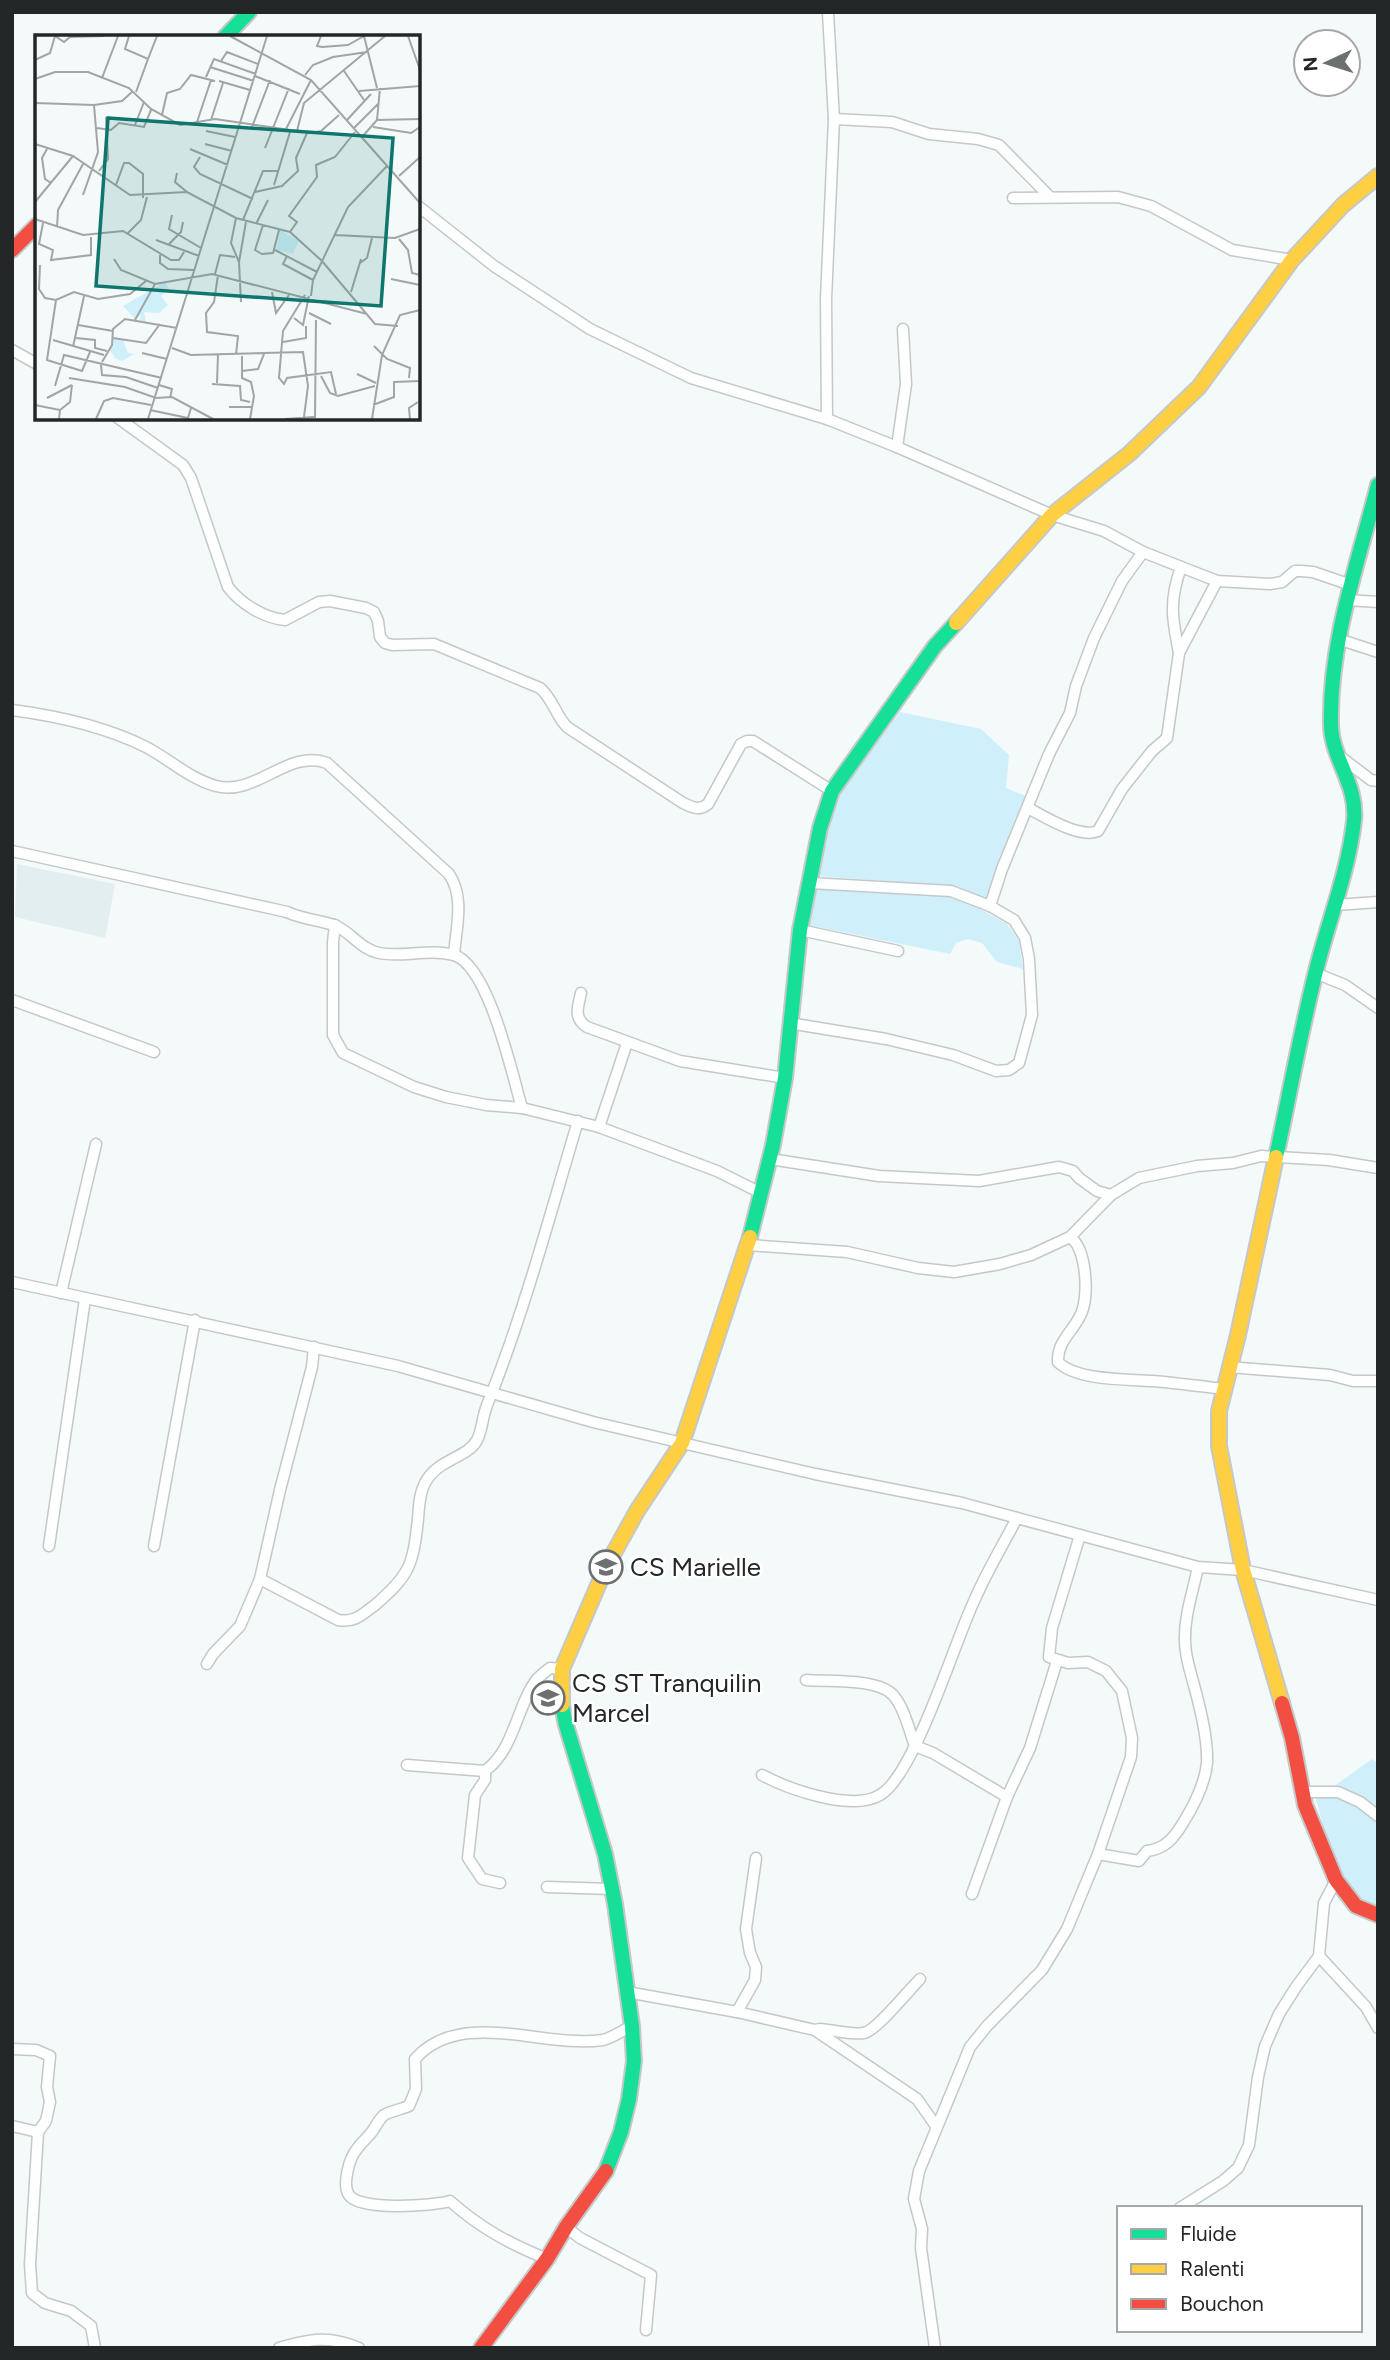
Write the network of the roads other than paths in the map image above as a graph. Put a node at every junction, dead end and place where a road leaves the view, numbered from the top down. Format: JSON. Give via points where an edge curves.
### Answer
{"nodes":[{"id":1,"x":249,"y":12,"type":"edge"},
{"id":2,"x":828,"y":12,"type":"edge"},
{"id":3,"x":231,"y":35,"type":"edge"},
{"id":4,"x":834,"y":119,"type":"junction"},
{"id":5,"x":1378,"y":176,"type":"edge"},
{"id":6,"x":1050,"y":197,"type":"junction"},
{"id":7,"x":1013,"y":198,"type":"dead end"},
{"id":8,"x":420,"y":208,"type":"edge"},
{"id":9,"x":35,"y":227,"type":"edge"},
{"id":10,"x":12,"y":250,"type":"edge"},
{"id":11,"x":1292,"y":260,"type":"junction"},
{"id":12,"x":903,"y":329,"type":"dead end"},
{"id":13,"x":12,"y":350,"type":"edge"},
{"id":14,"x":35,"y":364,"type":"edge"},
{"id":15,"x":827,"y":419,"type":"junction"},
{"id":16,"x":121,"y":420,"type":"edge"},
{"id":17,"x":897,"y":447,"type":"junction"},
{"id":18,"x":1378,"y":485,"type":"edge"},
{"id":19,"x":1052,"y":515,"type":"junction"},
{"id":20,"x":1143,"y":552,"type":"junction"},
{"id":21,"x":1181,"y":567,"type":"junction"},
{"id":22,"x":1217,"y":581,"type":"junction"},
{"id":23,"x":1351,"y":585,"type":"junction"},
{"id":24,"x":1347,"y":600,"type":"junction"},
{"id":25,"x":1378,"y":601,"type":"edge"},
{"id":26,"x":1338,"y":639,"type":"junction"},
{"id":27,"x":1378,"y":652,"type":"edge"},
{"id":28,"x":1179,"y":653,"type":"junction"},
{"id":29,"x":12,"y":710,"type":"edge"},
{"id":30,"x":1338,"y":755,"type":"junction"},
{"id":31,"x":1378,"y":781,"type":"edge"},
{"id":32,"x":832,"y":792,"type":"junction"},
{"id":33,"x":1028,"y":808,"type":"junction"},
{"id":34,"x":12,"y":852,"type":"edge"},
{"id":35,"x":810,"y":883,"type":"junction"},
{"id":36,"x":1378,"y":902,"type":"edge"},
{"id":37,"x":1336,"y":905,"type":"junction"},
{"id":38,"x":990,"y":906,"type":"junction"},
{"id":39,"x":335,"y":925,"type":"junction"},
{"id":40,"x":800,"y":930,"type":"junction"},
{"id":41,"x":898,"y":951,"type":"dead end"},
{"id":42,"x":454,"y":955,"type":"junction"},
{"id":43,"x":1315,"y":973,"type":"junction"},
{"id":44,"x":581,"y":993,"type":"dead end"},
{"id":45,"x":12,"y":1000,"type":"edge"},
{"id":46,"x":1378,"y":1008,"type":"edge"},
{"id":47,"x":789,"y":1023,"type":"junction"},
{"id":48,"x":627,"y":1042,"type":"junction"},
{"id":49,"x":154,"y":1052,"type":"dead end"},
{"id":50,"x":785,"y":1078,"type":"junction"},
{"id":51,"x":522,"y":1108,"type":"junction"},
{"id":52,"x":578,"y":1121,"type":"junction"},
{"id":53,"x":599,"y":1128,"type":"junction"},
{"id":54,"x":96,"y":1144,"type":"dead end"},
{"id":55,"x":1277,"y":1156,"type":"junction"},
{"id":56,"x":770,"y":1159,"type":"junction"},
{"id":57,"x":1378,"y":1168,"type":"edge"},
{"id":58,"x":761,"y":1193,"type":"junction"},
{"id":59,"x":1111,"y":1195,"type":"junction"},
{"id":60,"x":1070,"y":1237,"type":"junction"},
{"id":61,"x":748,"y":1245,"type":"junction"},
{"id":62,"x":12,"y":1282,"type":"edge"},
{"id":63,"x":61,"y":1293,"type":"junction"},
{"id":64,"x":85,"y":1299,"type":"junction"},
{"id":65,"x":195,"y":1321,"type":"junction"},
{"id":66,"x":314,"y":1347,"type":"junction"},
{"id":67,"x":1229,"y":1367,"type":"junction"},
{"id":68,"x":1378,"y":1381,"type":"edge"},
{"id":69,"x":1223,"y":1389,"type":"junction"},
{"id":70,"x":492,"y":1392,"type":"junction"},
{"id":71,"x":682,"y":1443,"type":"junction"},
{"id":72,"x":1017,"y":1518,"type":"junction"},
{"id":73,"x":1080,"y":1535,"type":"junction"},
{"id":74,"x":49,"y":1546,"type":"dead end"},
{"id":75,"x":154,"y":1546,"type":"dead end"},
{"id":76,"x":1198,"y":1567,"type":"junction"},
{"id":77,"x":1243,"y":1570,"type":"junction"},
{"id":78,"x":260,"y":1579,"type":"junction"},
{"id":79,"x":1378,"y":1600,"type":"edge"},
{"id":80,"x":1057,"y":1661,"type":"junction"},
{"id":81,"x":207,"y":1664,"type":"dead end"},
{"id":82,"x":562,"y":1669,"type":"junction"},
{"id":83,"x":806,"y":1680,"type":"dead end"},
{"id":84,"x":915,"y":1746,"type":"junction"},
{"id":85,"x":407,"y":1765,"type":"dead end"},
{"id":86,"x":485,"y":1771,"type":"junction"},
{"id":87,"x":762,"y":1775,"type":"dead end"},
{"id":88,"x":1303,"y":1791,"type":"junction"},
{"id":89,"x":1007,"y":1797,"type":"junction"},
{"id":90,"x":1378,"y":1816,"type":"edge"},
{"id":91,"x":1098,"y":1854,"type":"junction"},
{"id":92,"x":756,"y":1858,"type":"dead end"},
{"id":93,"x":1336,"y":1880,"type":"junction"},
{"id":94,"x":500,"y":1883,"type":"dead end"},
{"id":95,"x":547,"y":1887,"type":"dead end"},
{"id":96,"x":612,"y":1889,"type":"junction"},
{"id":97,"x":971,"y":1894,"type":"dead end"},
{"id":98,"x":1378,"y":1915,"type":"edge"},
{"id":99,"x":1319,"y":1956,"type":"junction"},
{"id":100,"x":920,"y":1979,"type":"dead end"},
{"id":101,"x":627,"y":1992,"type":"junction"},
{"id":102,"x":737,"y":2012,"type":"junction"},
{"id":103,"x":632,"y":2026,"type":"junction"},
{"id":104,"x":1378,"y":2028,"type":"edge"},
{"id":105,"x":815,"y":2031,"type":"junction"},
{"id":106,"x":12,"y":2049,"type":"edge"},
{"id":107,"x":12,"y":2126,"type":"edge"},
{"id":108,"x":936,"y":2126,"type":"junction"},
{"id":109,"x":38,"y":2132,"type":"junction"},
{"id":110,"x":1183,"y":2206,"type":"edge"},
{"id":111,"x":566,"y":2227,"type":"junction"},
{"id":112,"x":547,"y":2259,"type":"junction"},
{"id":113,"x":646,"y":2330,"type":"dead end"},
{"id":114,"x":95,"y":2348,"type":"edge"},
{"id":115,"x":279,"y":2348,"type":"edge"},
{"id":116,"x":359,"y":2348,"type":"edge"},
{"id":117,"x":481,"y":2348,"type":"edge"},
{"id":118,"x":934,"y":2348,"type":"edge"}],
"edges":[{"from":1,"to":3,"type":"main road"},
{"from":2,"to":4,"type":"street"},
{"from":4,"to":6,"type":"street","via":[[892,122],[929,134],[999,145]]},
{"from":4,"to":15,"type":"street","via":[[826,299]]},
{"from":5,"to":11,"type":"main road","via":[[1343,205]]},
{"from":6,"to":7,"type":"street"},
{"from":6,"to":11,"type":"street","via":[[1118,197],[1151,206],[1232,250]]},
{"from":8,"to":15,"type":"street","via":[[494,266],[590,329],[691,378]]},
{"from":9,"to":10,"type":"main road"},
{"from":11,"to":19,"type":"main road","via":[[1199,387],[1129,454]]},
{"from":12,"to":17,"type":"street","via":[[906,384]]},
{"from":13,"to":14,"type":"street"},
{"from":15,"to":17,"type":"street"},
{"from":16,"to":32,"type":"street","via":[[183,465],[196,487],[228,587],[236,598],[265,615],[285,620],[319,601],[366,608],[374,612],[385,643],[435,644],[540,688],[567,727],[696,809],[708,804],[741,744],[747,741]]},
{"from":17,"to":19,"type":"street"},
{"from":18,"to":23,"type":"main road"},
{"from":19,"to":20,"type":"street","via":[[1104,531]]},
{"from":19,"to":32,"type":"main road","via":[[935,646]]},
{"from":20,"to":21,"type":"street"},
{"from":20,"to":33,"type":"street","via":[[1122,581],[1094,638],[1070,713]]},
{"from":21,"to":22,"type":"street"},
{"from":21,"to":28,"type":"street","via":[[1172,592]]},
{"from":22,"to":23,"type":"street","via":[[1270,584],[1301,571]]},
{"from":22,"to":28,"type":"street"},
{"from":23,"to":24,"type":"main road"},
{"from":24,"to":25,"type":"street"},
{"from":24,"to":26,"type":"main road"},
{"from":26,"to":27,"type":"street"},
{"from":26,"to":30,"type":"main road","via":[[1331,695],[1331,738]]},
{"from":28,"to":33,"type":"street","via":[[1167,738],[1122,789],[1098,831],[1083,833]]},
{"from":29,"to":42,"type":"street","via":[[45,714],[116,734],[216,786],[241,786],[309,758],[327,763],[456,884]]},
{"from":30,"to":31,"type":"street"},
{"from":30,"to":37,"type":"main road","via":[[1352,789],[1354,819]]},
{"from":32,"to":35,"type":"main road"},
{"from":33,"to":38,"type":"street"},
{"from":34,"to":39,"type":"street"},
{"from":35,"to":38,"type":"street","via":[[951,891]]},
{"from":35,"to":40,"type":"main road"},
{"from":36,"to":37,"type":"street"},
{"from":37,"to":43,"type":"main road"},
{"from":38,"to":47,"type":"street","via":[[1014,920],[1025,938],[1029,959],[1032,1015],[1019,1063],[1009,1070],[996,1071],[886,1039]]},
{"from":39,"to":42,"type":"street","via":[[376,952]]},
{"from":39,"to":51,"type":"street","via":[[333,1035],[343,1053],[446,1097]]},
{"from":40,"to":41,"type":"street"},
{"from":40,"to":47,"type":"main road"},
{"from":42,"to":51,"type":"street","via":[[472,968],[490,1001]]},
{"from":43,"to":46,"type":"street","via":[[1345,985]]},
{"from":43,"to":55,"type":"main road"},
{"from":44,"to":48,"type":"street","via":[[580,1023]]},
{"from":45,"to":49,"type":"street"},
{"from":47,"to":50,"type":"main road"},
{"from":48,"to":50,"type":"street","via":[[680,1062]]},
{"from":48,"to":53,"type":"street"},
{"from":50,"to":56,"type":"main road"},
{"from":51,"to":52,"type":"street"},
{"from":52,"to":53,"type":"street"},
{"from":52,"to":70,"type":"street","via":[[521,1313]]},
{"from":53,"to":58,"type":"street","via":[[717,1171]]},
{"from":54,"to":63,"type":"street"},
{"from":55,"to":57,"type":"street"},
{"from":55,"to":59,"type":"street","via":[[1139,1178]]},
{"from":55,"to":67,"type":"main road"},
{"from":56,"to":58,"type":"main road"},
{"from":56,"to":59,"type":"street","via":[[879,1176],[979,1181],[1059,1167]]},
{"from":58,"to":61,"type":"main road"},
{"from":59,"to":60,"type":"street"},
{"from":60,"to":61,"type":"street","via":[[1021,1258],[954,1272],[847,1252]]},
{"from":60,"to":69,"type":"street","via":[[1080,1249],[1085,1283],[1083,1310],[1058,1353],[1058,1362],[1065,1369],[1105,1379]]},
{"from":61,"to":71,"type":"main road"},
{"from":62,"to":63,"type":"street"},
{"from":63,"to":64,"type":"street"},
{"from":64,"to":65,"type":"street"},
{"from":64,"to":74,"type":"street"},
{"from":65,"to":66,"type":"street"},
{"from":65,"to":75,"type":"street"},
{"from":66,"to":70,"type":"street"},
{"from":66,"to":78,"type":"street"},
{"from":67,"to":68,"type":"street"},
{"from":67,"to":69,"type":"main road"},
{"from":69,"to":77,"type":"main road","via":[[1219,1447]]},
{"from":70,"to":71,"type":"street"},
{"from":70,"to":78,"type":"street","via":[[477,1441],[430,1472],[423,1487],[408,1571],[364,1614],[355,1620],[338,1620]]},
{"from":71,"to":72,"type":"street"},
{"from":71,"to":82,"type":"main road","via":[[636,1511],[606,1567]]},
{"from":72,"to":73,"type":"street"},
{"from":72,"to":84,"type":"street","via":[[975,1598]]},
{"from":73,"to":76,"type":"street"},
{"from":73,"to":80,"type":"street","via":[[1052,1628],[1049,1657]]},
{"from":76,"to":77,"type":"street"},
{"from":76,"to":91,"type":"street","via":[[1184,1639],[1203,1732],[1204,1777],[1191,1812],[1175,1837],[1158,1850],[1147,1852],[1139,1861]]},
{"from":77,"to":79,"type":"street"},
{"from":77,"to":88,"type":"main road"},
{"from":78,"to":81,"type":"street","via":[[240,1626]]},
{"from":80,"to":89,"type":"street","via":[[1030,1748]]},
{"from":80,"to":91,"type":"street","via":[[1088,1662],[1106,1671],[1122,1691],[1128,1714],[1131,1757]]},
{"from":82,"to":86,"type":"street","via":[[550,1668],[537,1680],[511,1736]]},
{"from":82,"to":96,"type":"main road","via":[[566,1725]]},
{"from":83,"to":84,"type":"street","via":[[867,1683],[892,1694]]},
{"from":84,"to":87,"type":"street","via":[[899,1776],[880,1796],[855,1801],[823,1798]]},
{"from":84,"to":89,"type":"street"},
{"from":85,"to":86,"type":"street"},
{"from":86,"to":94,"type":"street","via":[[485,1780],[475,1794],[468,1858],[482,1879]]},
{"from":88,"to":90,"type":"street","via":[[1338,1792]]},
{"from":88,"to":93,"type":"main road"},
{"from":89,"to":97,"type":"street"},
{"from":91,"to":108,"type":"street","via":[[1067,1929],[1042,1970],[970,2048]]},
{"from":92,"to":102,"type":"street","via":[[746,1929],[755,1980]]},
{"from":93,"to":98,"type":"main road","via":[[1356,1906]]},
{"from":93,"to":99,"type":"street","via":[[1324,1903]]},
{"from":95,"to":96,"type":"street"},
{"from":96,"to":101,"type":"main road"},
{"from":99,"to":104,"type":"street","via":[[1356,1994]]},
{"from":99,"to":110,"type":"street","via":[[1290,1996],[1265,2046],[1249,2145],[1238,2168]]},
{"from":100,"to":105,"type":"street","via":[[878,2026],[865,2033]]},
{"from":101,"to":102,"type":"street"},
{"from":101,"to":103,"type":"main road"},
{"from":102,"to":105,"type":"street"},
{"from":103,"to":111,"type":"main road","via":[[634,2061],[621,2132],[604,2176]]},
{"from":103,"to":112,"type":"street","via":[[604,2040],[501,2033],[440,2040],[415,2059],[416,2089],[410,2106],[384,2116],[351,2160],[346,2185],[355,2201],[408,2205],[450,2201],[509,2244]]},
{"from":105,"to":108,"type":"street","via":[[916,2099]]},
{"from":106,"to":109,"type":"street","via":[[36,2049],[50,2056],[50,2102]]},
{"from":107,"to":109,"type":"street"},
{"from":108,"to":118,"type":"street","via":[[914,2199],[922,2229],[920,2248]]},
{"from":109,"to":114,"type":"street","via":[[32,2293],[92,2326]]},
{"from":111,"to":112,"type":"main road"},
{"from":111,"to":113,"type":"street","via":[[651,2275]]},
{"from":112,"to":117,"type":"main road"},
{"from":115,"to":116,"type":"street","via":[[334,2339]]}]}
